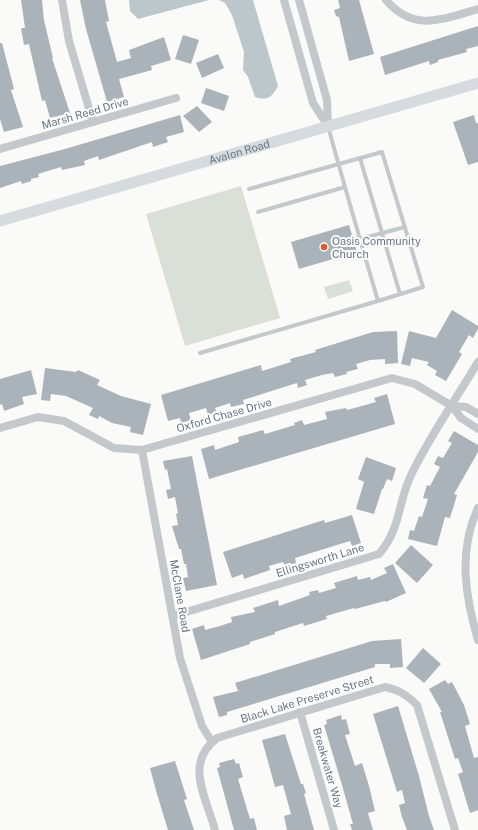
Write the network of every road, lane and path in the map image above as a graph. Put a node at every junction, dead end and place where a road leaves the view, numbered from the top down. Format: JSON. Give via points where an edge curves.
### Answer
{"nodes":[{"id":1,"x":62,"y":0,"type":"edge"},
{"id":2,"x":294,"y":0,"type":"edge"},
{"id":3,"x":299,"y":0,"type":"edge"},
{"id":4,"x":386,"y":0,"type":"edge"},
{"id":5,"x":284,"y":1,"type":"edge"},
{"id":6,"x":478,"y":9,"type":"edge"},
{"id":7,"x":478,"y":83,"type":"edge"},
{"id":8,"x":176,"y":98,"type":"dead end"},
{"id":9,"x":93,"y":122,"type":"junction"},
{"id":10,"x":328,"y":126,"type":"junction"},
{"id":11,"x":0,"y":149,"type":"edge"},
{"id":12,"x":360,"y":158,"type":"junction"},
{"id":13,"x":339,"y":164,"type":"junction"},
{"id":14,"x":345,"y":187,"type":"junction"},
{"id":15,"x":249,"y":189,"type":"dead end"},
{"id":16,"x":258,"y":212,"type":"dead end"},
{"id":17,"x":0,"y":221,"type":"edge"},
{"id":18,"x":405,"y":227,"type":"junction"},
{"id":19,"x":382,"y":233,"type":"junction"},
{"id":20,"x":360,"y":240,"type":"junction"},
{"id":21,"x":400,"y":294,"type":"junction"},
{"id":22,"x":378,"y":301,"type":"junction"},
{"id":23,"x":200,"y":353,"type":"dead end"},
{"id":24,"x":478,"y":362,"type":"edge"},
{"id":25,"x":452,"y":406,"type":"junction"},
{"id":26,"x":478,"y":414,"type":"edge"},
{"id":27,"x":0,"y":428,"type":"edge"},
{"id":28,"x":478,"y":429,"type":"edge"},
{"id":29,"x":142,"y":450,"type":"junction"},
{"id":30,"x":478,"y":508,"type":"edge"},
{"id":31,"x":173,"y":616,"type":"junction"},
{"id":32,"x":478,"y":640,"type":"edge"},
{"id":33,"x":300,"y":712,"type":"junction"},
{"id":34,"x":212,"y":742,"type":"junction"},
{"id":35,"x":215,"y":830,"type":"edge"},
{"id":36,"x":334,"y":830,"type":"edge"},
{"id":37,"x":455,"y":830,"type":"edge"}],
"edges":[{"from":1,"to":9,"type":"street","via":[[70,41]]},
{"from":2,"to":5,"type":"street"},
{"from":3,"to":10,"type":"street","via":[[327,100]]},
{"from":4,"to":6,"type":"street","via":[[407,18],[422,21],[437,21]]},
{"from":5,"to":10,"type":"street","via":[[313,104]]},
{"from":7,"to":10,"type":"main road","name":"Avalon Road"},
{"from":8,"to":9,"type":"street","name":"Marsh Reed Drive"},
{"from":9,"to":11,"type":"street","name":"Marsh Reed Drive"},
{"from":10,"to":13,"type":"lane"},
{"from":10,"to":17,"type":"main road","name":"Avalon Road"},
{"from":12,"to":13,"type":"lane"},
{"from":12,"to":18,"type":"lane","via":[[382,152]]},
{"from":12,"to":19,"type":"lane"},
{"from":13,"to":14,"type":"lane"},
{"from":13,"to":15,"type":"lane"},
{"from":14,"to":16,"type":"lane"},
{"from":14,"to":20,"type":"lane"},
{"from":18,"to":19,"type":"lane"},
{"from":18,"to":21,"type":"lane","via":[[423,287]]},
{"from":19,"to":20,"type":"lane"},
{"from":19,"to":21,"type":"lane"},
{"from":20,"to":22,"type":"lane"},
{"from":21,"to":22,"type":"lane"},
{"from":22,"to":23,"type":"lane"},
{"from":24,"to":25,"type":"street","name":"Ellingsworth Lane"},
{"from":25,"to":26,"type":"street","name":"Oxford Chase Drive","via":[[466,407]]},
{"from":25,"to":28,"type":"street","name":"Oxford Chase Drive","via":[[461,418]]},
{"from":25,"to":29,"type":"street","name":"Oxford Chase Drive","via":[[415,384],[392,378]]},
{"from":25,"to":31,"type":"street","name":"Ellingsworth Lane","via":[[412,474],[402,497],[396,527],[389,542],[379,554]]},
{"from":27,"to":29,"type":"street","name":"Oxford Chase Drive","via":[[38,417],[64,421],[114,448]]},
{"from":29,"to":31,"type":"street","name":"McClane Road"},
{"from":30,"to":32,"type":"street","via":[[469,534],[465,566],[468,606]]},
{"from":31,"to":34,"type":"street","name":"McClane Road","via":[[185,676],[202,726]]},
{"from":33,"to":34,"type":"street","name":"Black Lake Preserve Street","via":[[217,738]]},
{"from":33,"to":36,"type":"street","name":"Breakwater Way"},
{"from":33,"to":37,"type":"street","name":"Black Lake Preserve Street","via":[[385,687],[408,695],[417,705]]},
{"from":34,"to":35,"type":"street","name":"Black Lake Preserve Street","via":[[201,754],[198,770]]}]}
